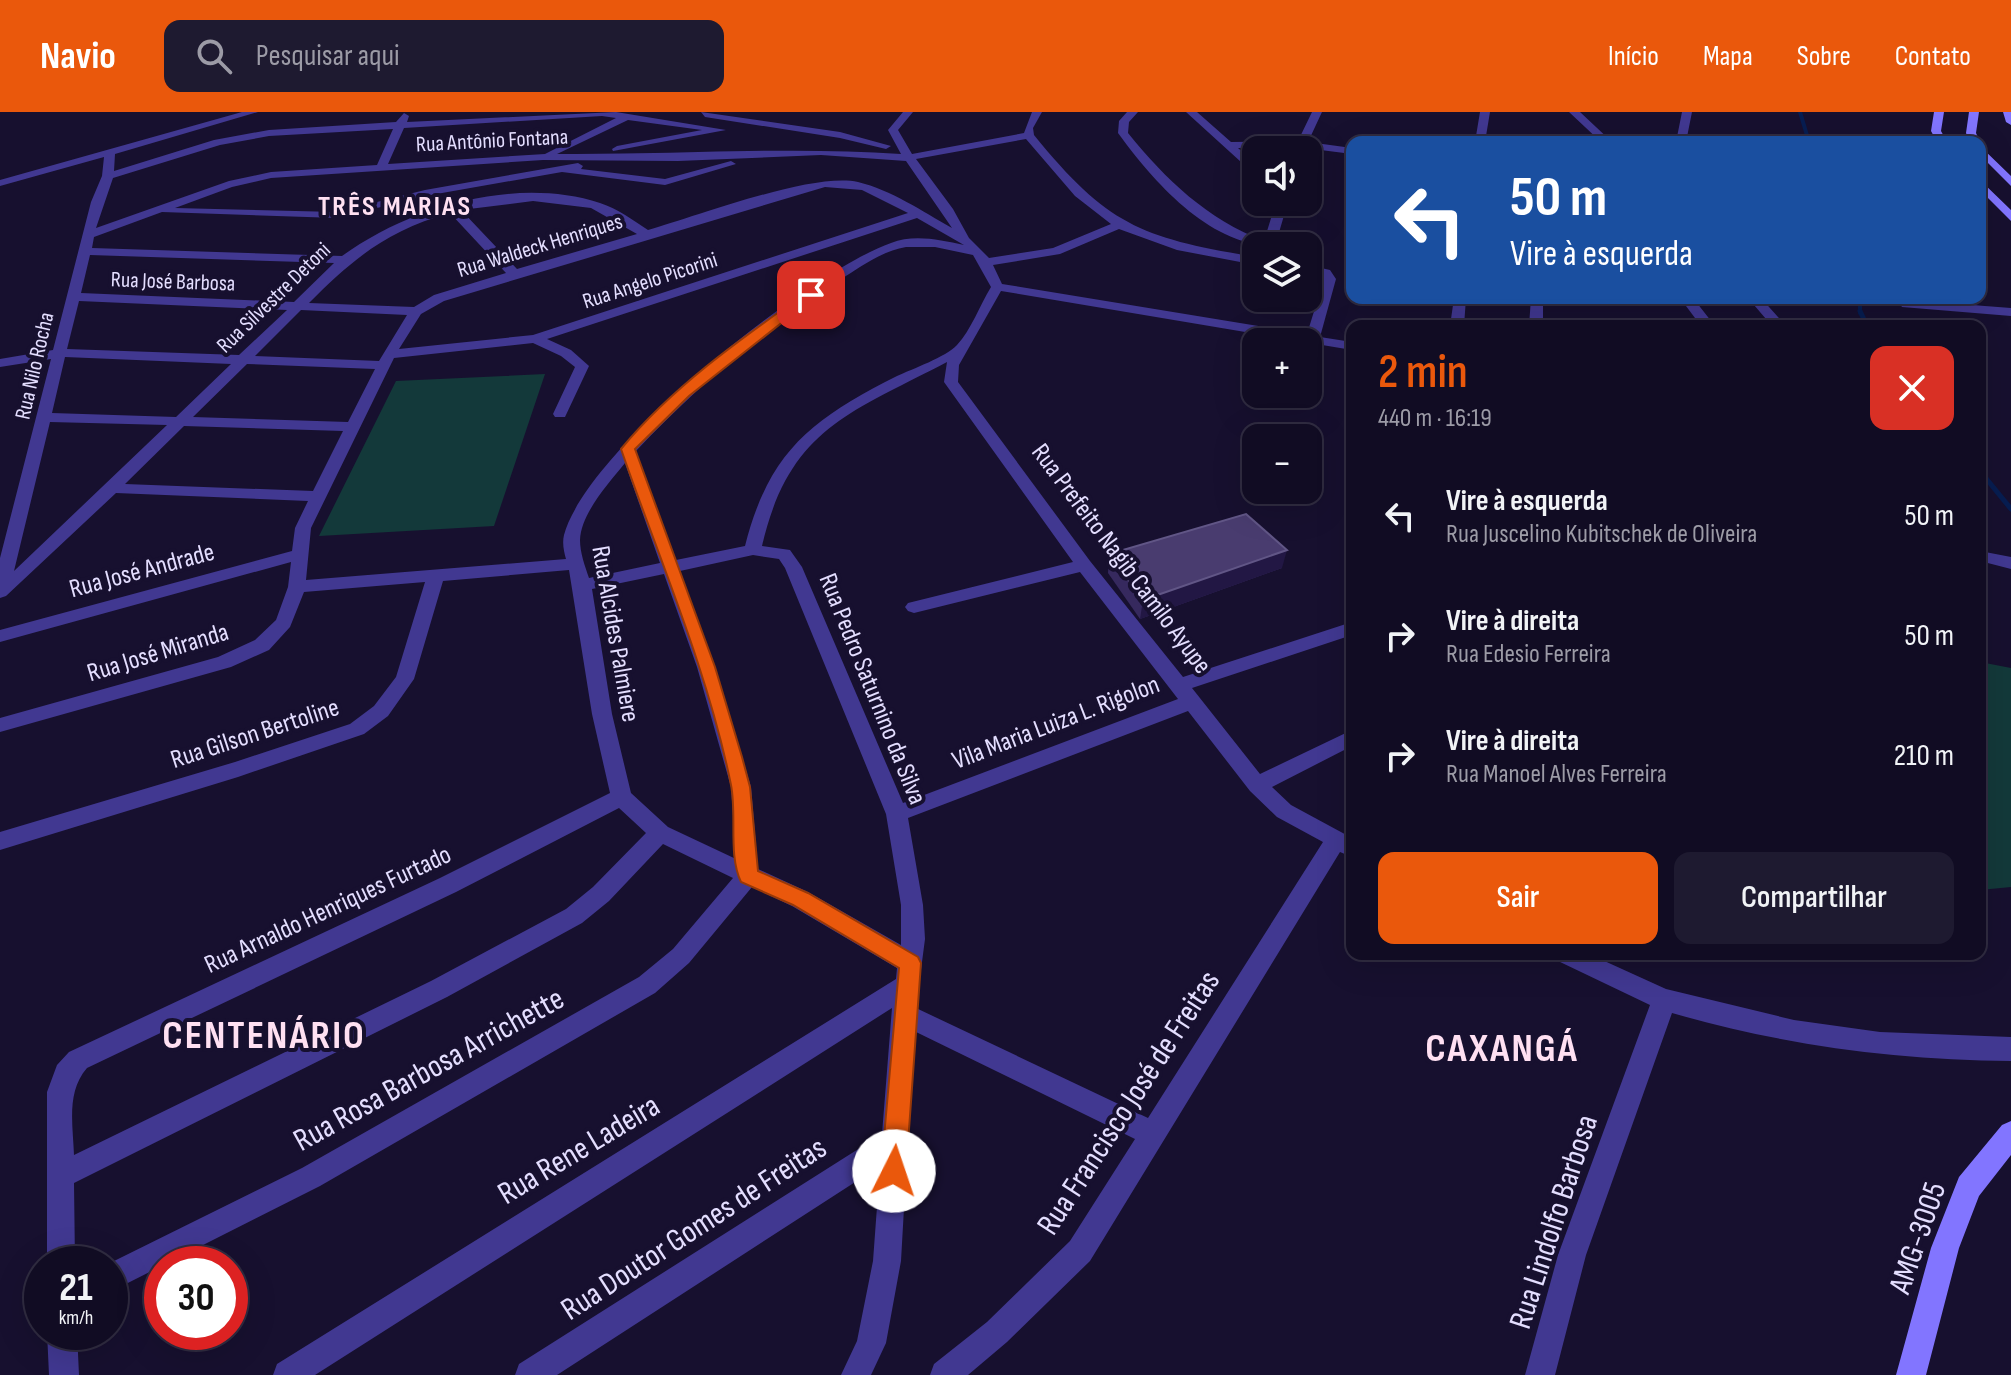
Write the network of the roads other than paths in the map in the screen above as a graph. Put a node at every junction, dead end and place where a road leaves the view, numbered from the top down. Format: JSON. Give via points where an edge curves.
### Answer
{"nodes":[{"id":1,"x":253,"y":112,"type":"edge"},
{"id":2,"x":406,"y":112,"type":"edge"},
{"id":3,"x":693,"y":112,"type":"edge"},
{"id":4,"x":908,"y":112,"type":"edge"},
{"id":5,"x":1037,"y":112,"type":"edge"},
{"id":6,"x":1133,"y":112,"type":"edge"},
{"id":7,"x":1191,"y":112,"type":"edge"},
{"id":8,"x":1317,"y":112,"type":"edge"},
{"id":9,"x":1485,"y":112,"type":"edge"},
{"id":10,"x":1574,"y":112,"type":"edge"},
{"id":11,"x":1594,"y":112,"type":"edge"},
{"id":12,"x":1687,"y":112,"type":"edge"},
{"id":13,"x":1939,"y":112,"type":"edge"},
{"id":14,"x":1974,"y":112,"type":"edge"},
{"id":15,"x":2008,"y":112,"type":"edge"},
{"id":16,"x":628,"y":116,"type":"junction"},
{"id":17,"x":2011,"y":122,"type":"edge"},
{"id":18,"x":401,"y":124,"type":"junction"},
{"id":19,"x":770,"y":124,"type":"junction"},
{"id":20,"x":1589,"y":125,"type":"junction"},
{"id":21,"x":721,"y":130,"type":"junction"},
{"id":22,"x":1029,"y":135,"type":"junction"},
{"id":23,"x":1305,"y":136,"type":"edge"},
{"id":24,"x":1481,"y":136,"type":"edge"},
{"id":25,"x":1601,"y":136,"type":"edge"},
{"id":26,"x":1682,"y":136,"type":"edge"},
{"id":27,"x":1939,"y":136,"type":"edge"},
{"id":28,"x":1972,"y":136,"type":"edge"},
{"id":29,"x":1226,"y":145,"type":"junction"},
{"id":30,"x":1242,"y":145,"type":"edge"},
{"id":31,"x":1322,"y":149,"type":"edge"},
{"id":32,"x":110,"y":150,"type":"junction"},
{"id":33,"x":1346,"y":151,"type":"edge"},
{"id":34,"x":904,"y":154,"type":"junction"},
{"id":35,"x":753,"y":156,"type":"junction"},
{"id":36,"x":1986,"y":156,"type":"edge"},
{"id":37,"x":543,"y":157,"type":"junction"},
{"id":38,"x":586,"y":157,"type":"junction"},
{"id":39,"x":619,"y":157,"type":"junction"},
{"id":40,"x":1242,"y":158,"type":"edge"},
{"id":41,"x":381,"y":167,"type":"junction"},
{"id":42,"x":562,"y":169,"type":"junction"},
{"id":43,"x":108,"y":176,"type":"junction"},
{"id":44,"x":6,"y":181,"type":"edge"},
{"id":45,"x":2011,"y":183,"type":"edge"},
{"id":46,"x":1986,"y":190,"type":"edge"},
{"id":47,"x":0,"y":191,"type":"edge"},
{"id":48,"x":453,"y":209,"type":"junction"},
{"id":49,"x":159,"y":210,"type":"junction"},
{"id":50,"x":918,"y":214,"type":"junction"},
{"id":51,"x":2011,"y":217,"type":"edge"},
{"id":52,"x":1116,"y":226,"type":"junction"},
{"id":53,"x":89,"y":235,"type":"junction"},
{"id":54,"x":647,"y":235,"type":"junction"},
{"id":55,"x":963,"y":237,"type":"junction"},
{"id":56,"x":1242,"y":237,"type":"edge"},
{"id":57,"x":85,"y":251,"type":"junction"},
{"id":58,"x":984,"y":258,"type":"junction"},
{"id":59,"x":1242,"y":258,"type":"edge"},
{"id":60,"x":345,"y":260,"type":"junction"},
{"id":61,"x":1322,"y":272,"type":"edge"},
{"id":62,"x":514,"y":274,"type":"junction"},
{"id":63,"x":997,"y":287,"type":"junction"},
{"id":64,"x":73,"y":297,"type":"junction"},
{"id":65,"x":1691,"y":304,"type":"edge"},
{"id":66,"x":1759,"y":304,"type":"edge"},
{"id":67,"x":1907,"y":304,"type":"dead end"},
{"id":68,"x":1322,"y":306,"type":"edge"},
{"id":69,"x":297,"y":307,"type":"junction"},
{"id":70,"x":416,"y":311,"type":"junction"},
{"id":71,"x":2011,"y":312,"type":"edge"},
{"id":72,"x":1703,"y":320,"type":"edge"},
{"id":73,"x":1774,"y":320,"type":"edge"},
{"id":74,"x":1245,"y":328,"type":"edge"},
{"id":75,"x":535,"y":339,"type":"junction"},
{"id":76,"x":1322,"y":341,"type":"edge"},
{"id":77,"x":1346,"y":345,"type":"edge"},
{"id":78,"x":961,"y":349,"type":"junction"},
{"id":79,"x":61,"y":353,"type":"junction"},
{"id":80,"x":243,"y":359,"type":"junction"},
{"id":81,"x":386,"y":359,"type":"junction"},
{"id":82,"x":0,"y":363,"type":"edge"},
{"id":83,"x":560,"y":414,"type":"dead end"},
{"id":84,"x":46,"y":417,"type":"junction"},
{"id":85,"x":179,"y":422,"type":"junction"},
{"id":86,"x":355,"y":427,"type":"junction"},
{"id":87,"x":628,"y":449,"type":"junction"},
{"id":88,"x":111,"y":488,"type":"junction"},
{"id":89,"x":317,"y":496,"type":"junction"},
{"id":90,"x":753,"y":550,"type":"junction"},
{"id":91,"x":298,"y":555,"type":"junction"},
{"id":92,"x":1986,"y":557,"type":"edge"},
{"id":93,"x":2011,"y":563,"type":"edge"},
{"id":94,"x":575,"y":564,"type":"junction"},
{"id":95,"x":1084,"y":565,"type":"junction"},
{"id":96,"x":669,"y":569,"type":"junction"},
{"id":97,"x":436,"y":576,"type":"junction"},
{"id":98,"x":583,"y":585,"type":"junction"},
{"id":99,"x":297,"y":587,"type":"junction"},
{"id":100,"x":0,"y":592,"type":"edge"},
{"id":101,"x":914,"y":607,"type":"dead end"},
{"id":102,"x":1346,"y":630,"type":"edge"},
{"id":103,"x":0,"y":636,"type":"edge"},
{"id":104,"x":1185,"y":694,"type":"junction"},
{"id":105,"x":0,"y":725,"type":"edge"},
{"id":106,"x":1346,"y":740,"type":"edge"},
{"id":107,"x":1257,"y":785,"type":"junction"},
{"id":108,"x":621,"y":797,"type":"junction"},
{"id":109,"x":897,"y":814,"type":"junction"},
{"id":110,"x":660,"y":833,"type":"junction"},
{"id":111,"x":0,"y":841,"type":"edge"},
{"id":112,"x":1344,"y":844,"type":"edge"},
{"id":113,"x":748,"y":876,"type":"junction"},
{"id":114,"x":1579,"y":960,"type":"edge"},
{"id":115,"x":908,"y":974,"type":"junction"},
{"id":116,"x":1664,"y":1000,"type":"junction"},
{"id":117,"x":903,"y":1014,"type":"junction"},
{"id":118,"x":2011,"y":1049,"type":"edge"},
{"id":119,"x":1153,"y":1134,"type":"junction"},
{"id":120,"x":2011,"y":1134,"type":"edge"},
{"id":121,"x":896,"y":1140,"type":"junction"},
{"id":122,"x":63,"y":1174,"type":"junction"},
{"id":123,"x":61,"y":1246,"type":"edge"},
{"id":124,"x":128,"y":1269,"type":"edge"},
{"id":125,"x":63,"y":1350,"type":"edge"},
{"id":126,"x":64,"y":1375,"type":"edge"},
{"id":127,"x":288,"y":1375,"type":"edge"},
{"id":128,"x":530,"y":1375,"type":"edge"},
{"id":129,"x":856,"y":1375,"type":"edge"},
{"id":130,"x":945,"y":1375,"type":"edge"},
{"id":131,"x":1540,"y":1375,"type":"edge"},
{"id":132,"x":1911,"y":1375,"type":"edge"}],
"edges":[{"from":1,"to":32,"type":"street"},
{"from":2,"to":18,"type":"street"},
{"from":3,"to":19,"type":"street"},
{"from":4,"to":34,"type":"street","via":[[893,130]]},
{"from":5,"to":22,"type":"street"},
{"from":6,"to":56,"type":"street","via":[[1124,121],[1123,133],[1189,207]]},
{"from":7,"to":29,"type":"street"},
{"from":8,"to":23,"type":"street"},
{"from":9,"to":24,"type":"street"},
{"from":10,"to":20,"type":"street"},
{"from":11,"to":20,"type":"street"},
{"from":12,"to":26,"type":"street"},
{"from":13,"to":27,"type":"main road"},
{"from":14,"to":28,"type":"main road"},
{"from":15,"to":17,"type":"main road"},
{"from":16,"to":18,"type":"street","via":[[571,113]]},
{"from":16,"to":21,"type":"street"},
{"from":16,"to":37,"type":"street"},
{"from":18,"to":41,"type":"street"},
{"from":18,"to":43,"type":"street","via":[[241,136]]},
{"from":19,"to":21,"type":"street"},
{"from":19,"to":34,"type":"street","via":[[840,135]]},
{"from":20,"to":25,"type":"street"},
{"from":21,"to":38,"type":"street"},
{"from":22,"to":34,"type":"street"},
{"from":22,"to":52,"type":"street","via":[[1060,176]]},
{"from":29,"to":30,"type":"street"},
{"from":29,"to":40,"type":"street"},
{"from":31,"to":33,"type":"street"},
{"from":32,"to":43,"type":"street","name":"Rua Nilo Rocha"},
{"from":32,"to":44,"type":"street"},
{"from":34,"to":35,"type":"street","name":"Rua Antônio Fontana"},
{"from":34,"to":55,"type":"street","via":[[938,192]]},
{"from":35,"to":39,"type":"street","name":"Rua Antônio Fontana"},
{"from":35,"to":42,"type":"street","via":[[665,182]]},
{"from":36,"to":45,"type":"main road"},
{"from":37,"to":38,"type":"street","name":"Rua Antônio Fontana"},
{"from":37,"to":41,"type":"street","name":"Rua Antônio Fontana"},
{"from":38,"to":39,"type":"street","name":"Rua Antônio Fontana"},
{"from":39,"to":42,"type":"street"},
{"from":41,"to":49,"type":"street","name":"Rua Antônio Fontana","via":[[248,179]]},
{"from":42,"to":49,"type":"street","via":[[337,215]]},
{"from":43,"to":53,"type":"street","name":"Rua Nilo Rocha"},
{"from":44,"to":47,"type":"street"},
{"from":46,"to":51,"type":"main road"},
{"from":48,"to":54,"type":"street","name":"Rua Silvestre Detoni","via":[[572,200],[595,205]]},
{"from":48,"to":60,"type":"street","name":"Rua Silvestre Detoni","via":[[404,223],[362,244]]},
{"from":48,"to":62,"type":"street"},
{"from":49,"to":53,"type":"street","name":"Rua Antônio Fontana"},
{"from":50,"to":54,"type":"street","name":"Rua Waldeck Henriques","via":[[875,189],[835,183]]},
{"from":50,"to":55,"type":"street","name":"Rua Waldeck Henriques"},
{"from":50,"to":75,"type":"street","name":"Rua Angelo Picorini"},
{"from":52,"to":58,"type":"street","name":"Rua Alcides Palmiere","via":[[1056,251]]},
{"from":52,"to":59,"type":"street","via":[[1163,243]]},
{"from":53,"to":57,"type":"street","name":"Rua Nilo Rocha"},
{"from":54,"to":62,"type":"street","name":"Rua Waldeck Henriques"},
{"from":55,"to":58,"type":"street"},
{"from":57,"to":60,"type":"street"},
{"from":57,"to":64,"type":"street","name":"Rua Nilo Rocha"},
{"from":58,"to":63,"type":"street"},
{"from":58,"to":87,"type":"street","name":"Rua Alcides Palmiere","via":[[912,242],[882,250],[750,338]]},
{"from":60,"to":69,"type":"street","name":"Rua Silvestre Detoni"},
{"from":61,"to":68,"type":"street","via":[[1330,279]]},
{"from":62,"to":70,"type":"street","name":"Rua Waldeck Henriques","via":[[439,298]]},
{"from":63,"to":74,"type":"street"},
{"from":63,"to":78,"type":"street","name":"Rua Prefeito Nagib Camilo Ayupe"},
{"from":64,"to":69,"type":"street","name":"Rua José Barbosa"},
{"from":64,"to":79,"type":"street","name":"Rua Nilo Rocha"},
{"from":65,"to":72,"type":"street"},
{"from":66,"to":73,"type":"street"},
{"from":67,"to":71,"type":"street"},
{"from":69,"to":70,"type":"street","name":"Rua José Barbosa"},
{"from":69,"to":80,"type":"street","name":"Rua Silvestre Detoni"},
{"from":70,"to":81,"type":"street"},
{"from":75,"to":81,"type":"street","name":"Rua Angelo Picorini"},
{"from":75,"to":83,"type":"street","via":[[582,366]]},
{"from":76,"to":77,"type":"street"},
{"from":78,"to":90,"type":"street","via":[[862,400],[802,442],[769,488]]},
{"from":78,"to":95,"type":"street","name":"Rua Prefeito Nagib Camilo Ayupe","via":[[951,382]]},
{"from":79,"to":80,"type":"street","name":"Rua Angelo Picorini"},
{"from":79,"to":82,"type":"street","name":"Rua Angelo Picorini"},
{"from":79,"to":84,"type":"street","name":"Rua Nilo Rocha"},
{"from":80,"to":81,"type":"street","name":"Rua Angelo Picorini"},
{"from":80,"to":85,"type":"street","name":"Rua Silvestre Detoni"},
{"from":81,"to":86,"type":"street"},
{"from":84,"to":85,"type":"street"},
{"from":84,"to":100,"type":"street","name":"Rua Nilo Rocha"},
{"from":85,"to":86,"type":"street"},
{"from":85,"to":88,"type":"street","name":"Rua Silvestre Detoni"},
{"from":86,"to":89,"type":"street"},
{"from":87,"to":94,"type":"street","name":"Rua Alcides Palmiere","via":[[577,517],[571,538]]},
{"from":87,"to":96,"type":"street"},
{"from":88,"to":89,"type":"street"},
{"from":88,"to":100,"type":"street","name":"Rua Silvestre Detoni"},
{"from":89,"to":91,"type":"street"},
{"from":90,"to":96,"type":"street"},
{"from":90,"to":109,"type":"street","name":"Rua Pedro Saturnino da Silva","via":[[784,554],[793,567]]},
{"from":91,"to":99,"type":"street"},
{"from":91,"to":103,"type":"street","name":"Rua José Andrade"},
{"from":92,"to":93,"type":"street"},
{"from":94,"to":97,"type":"street"},
{"from":94,"to":98,"type":"street","name":"Rua Alcides Palmiere"},
{"from":95,"to":101,"type":"street"},
{"from":95,"to":104,"type":"street","name":"Rua Prefeito Nagib Camilo Ayupe"},
{"from":96,"to":98,"type":"street"},
{"from":96,"to":113,"type":"street","via":[[706,667],[741,787]]},
{"from":97,"to":99,"type":"street"},
{"from":97,"to":111,"type":"street","name":"Rua Gilson Bertoline","via":[[405,679],[381,711],[357,729]]},
{"from":98,"to":108,"type":"street","name":"Rua Alcides Palmiere","via":[[600,705]]},
{"from":99,"to":105,"type":"street","name":"Rua José Miranda","via":[[276,633],[250,653]]},
{"from":102,"to":104,"type":"street","name":"Vila Maria Luiza L. Rigolon"},
{"from":104,"to":107,"type":"street","name":"Rua Prefeito Nagib Camilo Ayupe"},
{"from":104,"to":109,"type":"street","name":"Vila Maria Luiza L. Rigolon"},
{"from":106,"to":107,"type":"street"},
{"from":107,"to":112,"type":"street","name":"Rua Prefeito Nagib Camilo Ayupe","via":[[1284,811]]},
{"from":108,"to":110,"type":"street"},
{"from":108,"to":122,"type":"street","name":"Rua Arnaldo Henriques Furtado","via":[[89,1054],[71,1067],[60,1092]]},
{"from":109,"to":115,"type":"street","name":"Rua Pedro Saturnino da Silva","via":[[912,905]]},
{"from":110,"to":113,"type":"street"},
{"from":110,"to":122,"type":"street","via":[[601,894],[563,923]]},
{"from":112,"to":119,"type":"street","name":"Rua Francisco José de Freitas"},
{"from":113,"to":115,"type":"street","via":[[800,899]]},
{"from":113,"to":124,"type":"street","name":"Rua Rosa Barbosa Arrichette","via":[[681,956],[647,985],[311,1177]]},
{"from":114,"to":116,"type":"street"},
{"from":115,"to":117,"type":"street","name":"Rua Pedro Saturnino da Silva"},
{"from":115,"to":127,"type":"street","name":"Rua Rene Ladeira"},
{"from":116,"to":118,"type":"street","via":[[1887,1046]]},
{"from":116,"to":131,"type":"street","name":"Rua Lindolfo Barbosa","via":[[1572,1255]]},
{"from":117,"to":119,"type":"street"},
{"from":117,"to":121,"type":"street","name":"Rua Pedro Saturnino da Silva"},
{"from":119,"to":130,"type":"street","name":"Rua Francisco José de Freitas","via":[[1080,1251]]},
{"from":120,"to":132,"type":"main road","name":"AMG-3005","via":[[1969,1187],[1945,1248]]},
{"from":121,"to":128,"type":"street","name":"Rua Doutor Gomes de Freitas"},
{"from":121,"to":129,"type":"street","name":"Rua Pedro Saturnino da Silva","via":[[887,1261],[871,1343]]},
{"from":122,"to":123,"type":"street"},
{"from":125,"to":126,"type":"street"}]}
